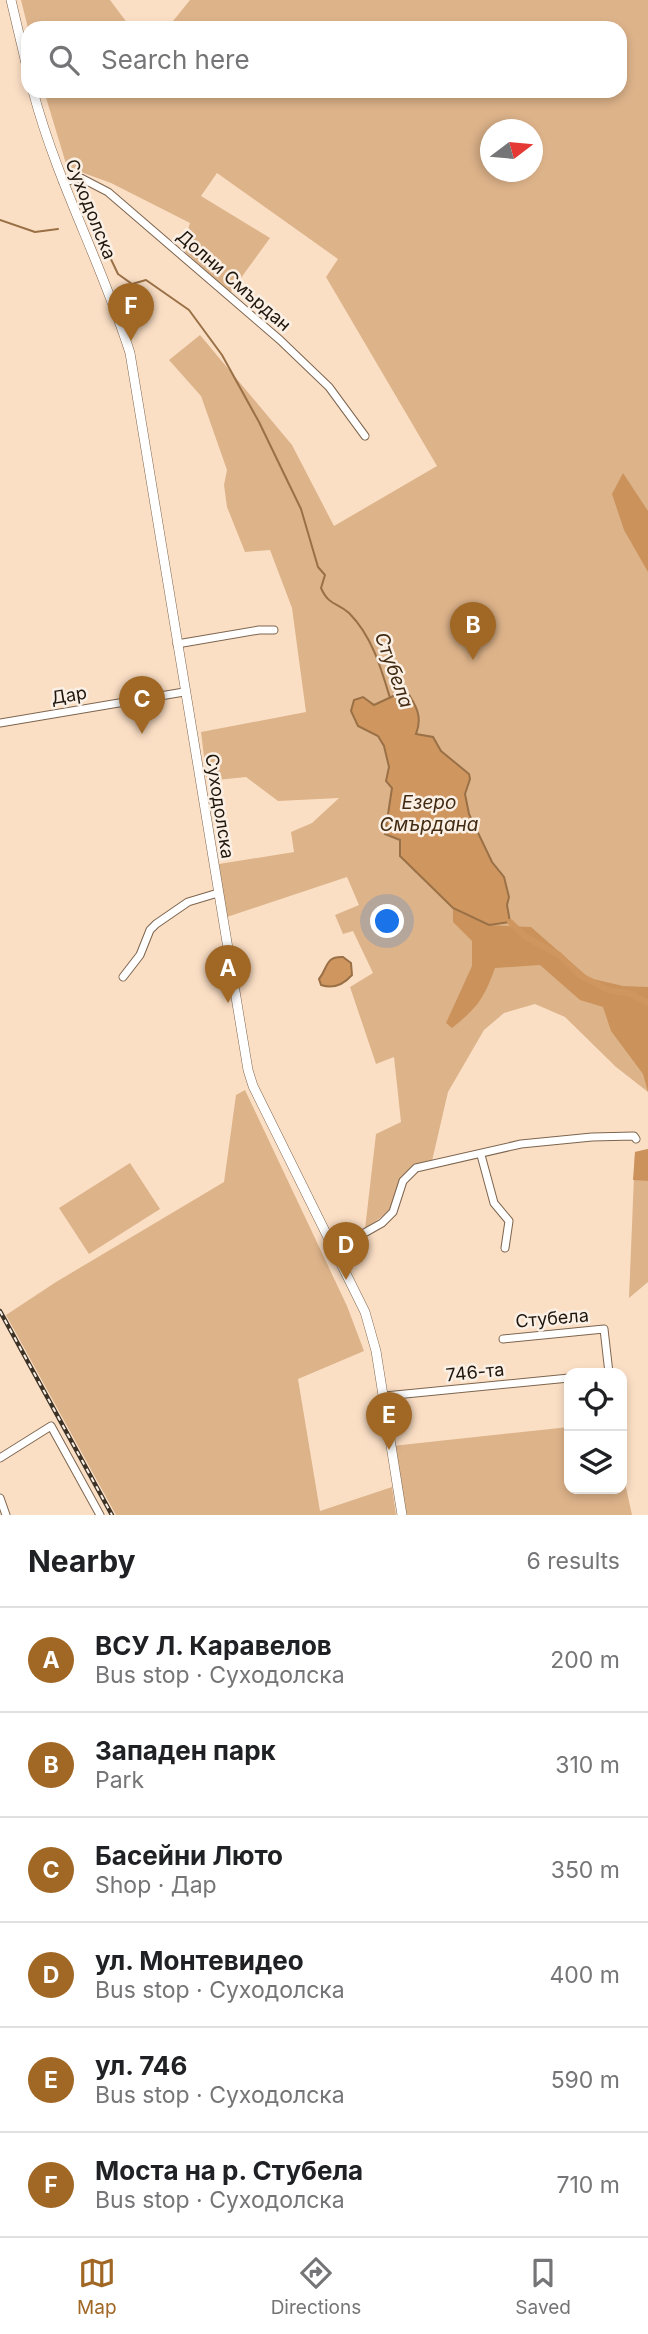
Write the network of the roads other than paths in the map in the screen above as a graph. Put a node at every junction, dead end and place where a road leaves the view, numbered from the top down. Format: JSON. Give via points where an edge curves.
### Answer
{"nodes":[{"id":1,"x":11,"y":0,"type":"edge"},
{"id":2,"x":21,"y":42,"type":"edge"},
{"id":3,"x":35,"y":98,"type":"edge"},
{"id":4,"x":63,"y":182,"type":"junction"},
{"id":5,"x":365,"y":436,"type":"dead end"},
{"id":6,"x":274,"y":630,"type":"dead end"},
{"id":7,"x":177,"y":644,"type":"junction"},
{"id":8,"x":184,"y":692,"type":"junction"},
{"id":9,"x":0,"y":723,"type":"edge"},
{"id":10,"x":218,"y":893,"type":"junction"},
{"id":11,"x":123,"y":977,"type":"dead end"},
{"id":12,"x":636,"y":1139,"type":"dead end"},
{"id":13,"x":481,"y":1155,"type":"junction"},
{"id":14,"x":505,"y":1248,"type":"dead end"},
{"id":15,"x":336,"y":1250,"type":"junction"},
{"id":16,"x":503,"y":1339,"type":"dead end"},
{"id":17,"x":608,"y":1368,"type":"edge"},
{"id":18,"x":564,"y":1378,"type":"edge"},
{"id":19,"x":384,"y":1396,"type":"junction"},
{"id":20,"x":0,"y":1458,"type":"edge"},
{"id":21,"x":0,"y":1498,"type":"edge"},
{"id":22,"x":6,"y":1515,"type":"edge"},
{"id":23,"x":100,"y":1515,"type":"edge"},
{"id":24,"x":402,"y":1515,"type":"edge"}],
"edges":[{"from":1,"to":2,"type":"street"},
{"from":3,"to":4,"type":"street","name":"Суходолска"},
{"from":4,"to":5,"type":"street","name":"Долни Смърдан","via":[[81,178],[108,192],[280,340],[335,394]]},
{"from":4,"to":7,"type":"street","name":"Суходолска","via":[[130,353]]},
{"from":6,"to":7,"type":"street"},
{"from":7,"to":8,"type":"street","name":"Суходолска"},
{"from":8,"to":9,"type":"street","name":"Дар"},
{"from":8,"to":10,"type":"street","name":"Суходолска"},
{"from":10,"to":11,"type":"street","via":[[175,909],[150,930],[140,955]]},
{"from":10,"to":15,"type":"street","name":"Суходолска","via":[[253,1086]]},
{"from":12,"to":13,"type":"street","via":[[546,1141]]},
{"from":13,"to":14,"type":"street","via":[[494,1203],[509,1221]]},
{"from":13,"to":15,"type":"street","via":[[410,1172],[393,1212]]},
{"from":15,"to":19,"type":"street","name":"Суходолска","via":[[370,1324]]},
{"from":16,"to":17,"type":"street","name":"Стубела","via":[[604,1329]]},
{"from":18,"to":19,"type":"street","name":"746-та"},
{"from":19,"to":24,"type":"street","name":"Суходолска"},
{"from":20,"to":23,"type":"street","via":[[51,1426]]},
{"from":21,"to":22,"type":"street"}]}
